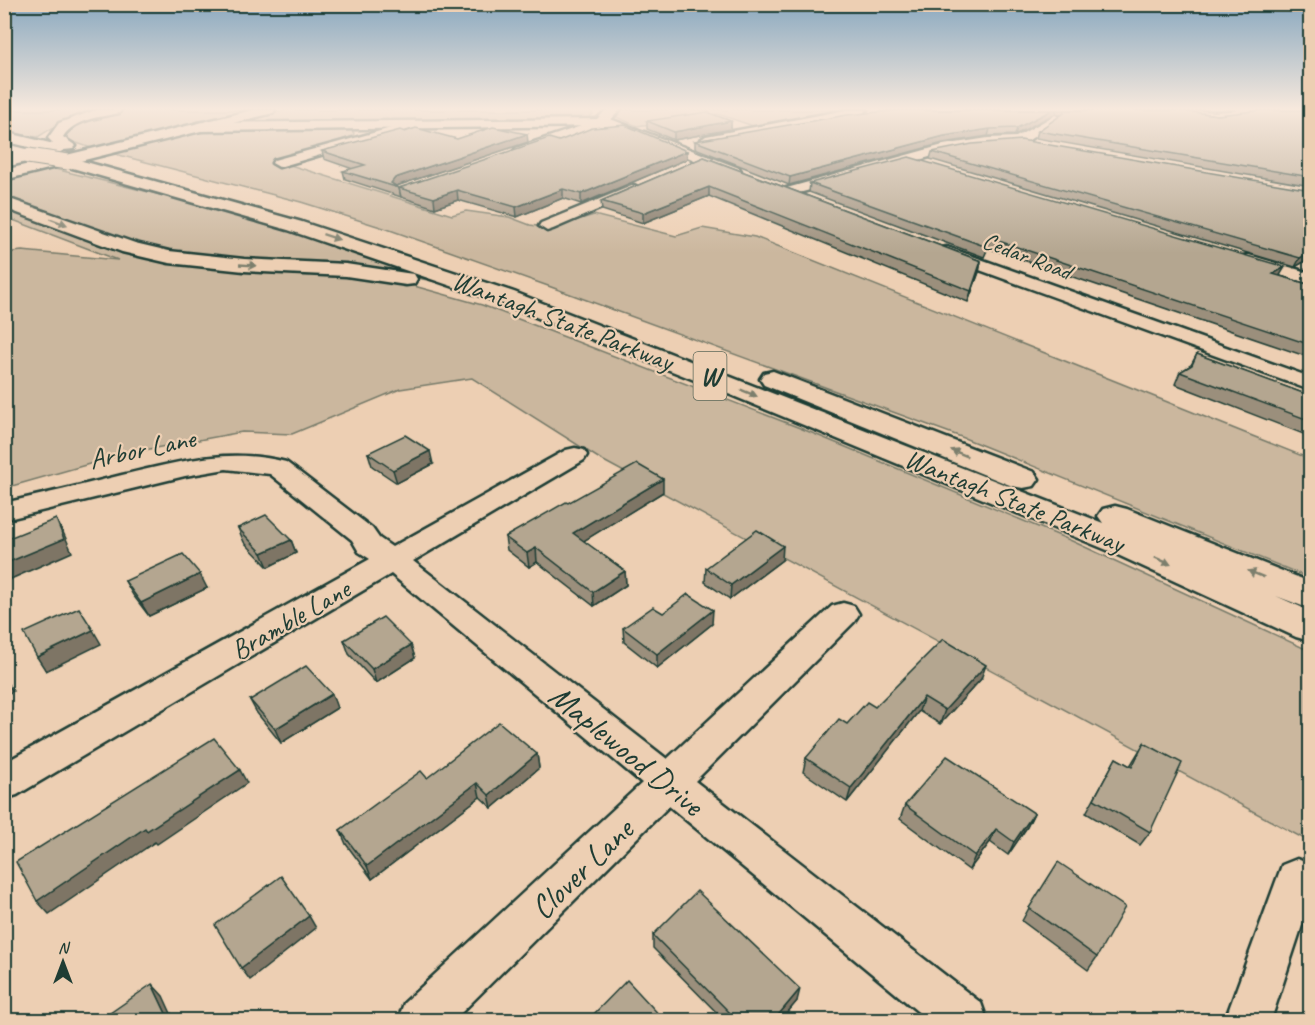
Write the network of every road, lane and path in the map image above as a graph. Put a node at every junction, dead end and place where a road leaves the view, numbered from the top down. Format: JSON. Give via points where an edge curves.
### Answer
{"nodes":[{"id":1,"x":73,"y":158,"type":"edge"},
{"id":2,"x":85,"y":158,"type":"edge"},
{"id":3,"x":86,"y":158,"type":"edge"},
{"id":4,"x":297,"y":158,"type":"edge"},
{"id":5,"x":912,"y":158,"type":"edge"},
{"id":6,"x":703,"y":159,"type":"joint"},
{"id":7,"x":908,"y":159,"type":"junction"},
{"id":8,"x":279,"y":163,"type":"dead end"},
{"id":9,"x":682,"y":168,"type":"edge"},
{"id":10,"x":939,"y":169,"type":"edge"},
{"id":11,"x":4,"y":175,"type":"edge"},
{"id":12,"x":746,"y":176,"type":"edge"},
{"id":13,"x":651,"y":182,"type":"edge"},
{"id":14,"x":810,"y":200,"type":"edge"},
{"id":15,"x":4,"y":202,"type":"edge"},
{"id":16,"x":546,"y":226,"type":"dead end"},
{"id":17,"x":930,"y":245,"type":"edge"},
{"id":18,"x":1230,"y":255,"type":"edge"},
{"id":19,"x":1311,"y":279,"type":"edge"},
{"id":20,"x":696,"y":371,"type":"junction"},
{"id":21,"x":1311,"y":384,"type":"edge"},
{"id":22,"x":575,"y":455,"type":"dead end"},
{"id":23,"x":291,"y":478,"type":"joint"},
{"id":24,"x":4,"y":512,"type":"edge"},
{"id":25,"x":392,"y":560,"type":"junction"},
{"id":26,"x":1311,"y":596,"type":"edge"},
{"id":27,"x":843,"y":614,"type":"dead end"},
{"id":28,"x":1311,"y":627,"type":"edge"},
{"id":29,"x":4,"y":783,"type":"edge"},
{"id":30,"x":669,"y":783,"type":"junction"},
{"id":31,"x":1297,"y":879,"type":"dead end"},
{"id":32,"x":421,"y":1020,"type":"edge"},
{"id":33,"x":964,"y":1020,"type":"edge"},
{"id":34,"x":1248,"y":1020,"type":"edge"}],
"edges":[{"from":1,"to":11,"type":"main road"},
{"from":2,"to":20,"type":"main road","name":"Wantagh State Parkway","number":"W","one_way":true,"via":[[506,297]]},
{"from":26,"to":3,"type":"main road","name":"Wantagh State Parkway","number":"W","one_way":true,"via":[[855,410],[412,243],[211,184]]},
{"from":4,"to":8,"type":"street"},
{"from":5,"to":7,"type":"street"},
{"from":6,"to":9,"type":"street"},
{"from":6,"to":12,"type":"street"},
{"from":7,"to":10,"type":"street"},
{"from":7,"to":14,"type":"street","via":[[783,190]]},
{"from":13,"to":16,"type":"street"},
{"from":15,"to":20,"type":"main road","one_way":true,"via":[[129,248],[169,257],[346,270],[444,287]]},
{"from":17,"to":21,"type":"street","name":"Cedar Road"},
{"from":18,"to":19,"type":"street"},
{"from":20,"to":28,"type":"main road","name":"Wantagh State Parkway","number":"W","one_way":true,"via":[[1119,542]]},
{"from":22,"to":25,"type":"street","name":"Bramble Lane"},
{"from":23,"to":24,"type":"street","name":"Arbor Lane","via":[[277,467],[226,462]]},
{"from":23,"to":25,"type":"street","name":"Maplewood Drive"},
{"from":25,"to":29,"type":"street","name":"Bramble Lane"},
{"from":25,"to":30,"type":"street","name":"Maplewood Drive"},
{"from":27,"to":30,"type":"street","name":"Clover Lane"},
{"from":30,"to":32,"type":"street","name":"Clover Lane"},
{"from":30,"to":33,"type":"street","name":"Maplewood Drive"},
{"from":31,"to":34,"type":"street"}]}
